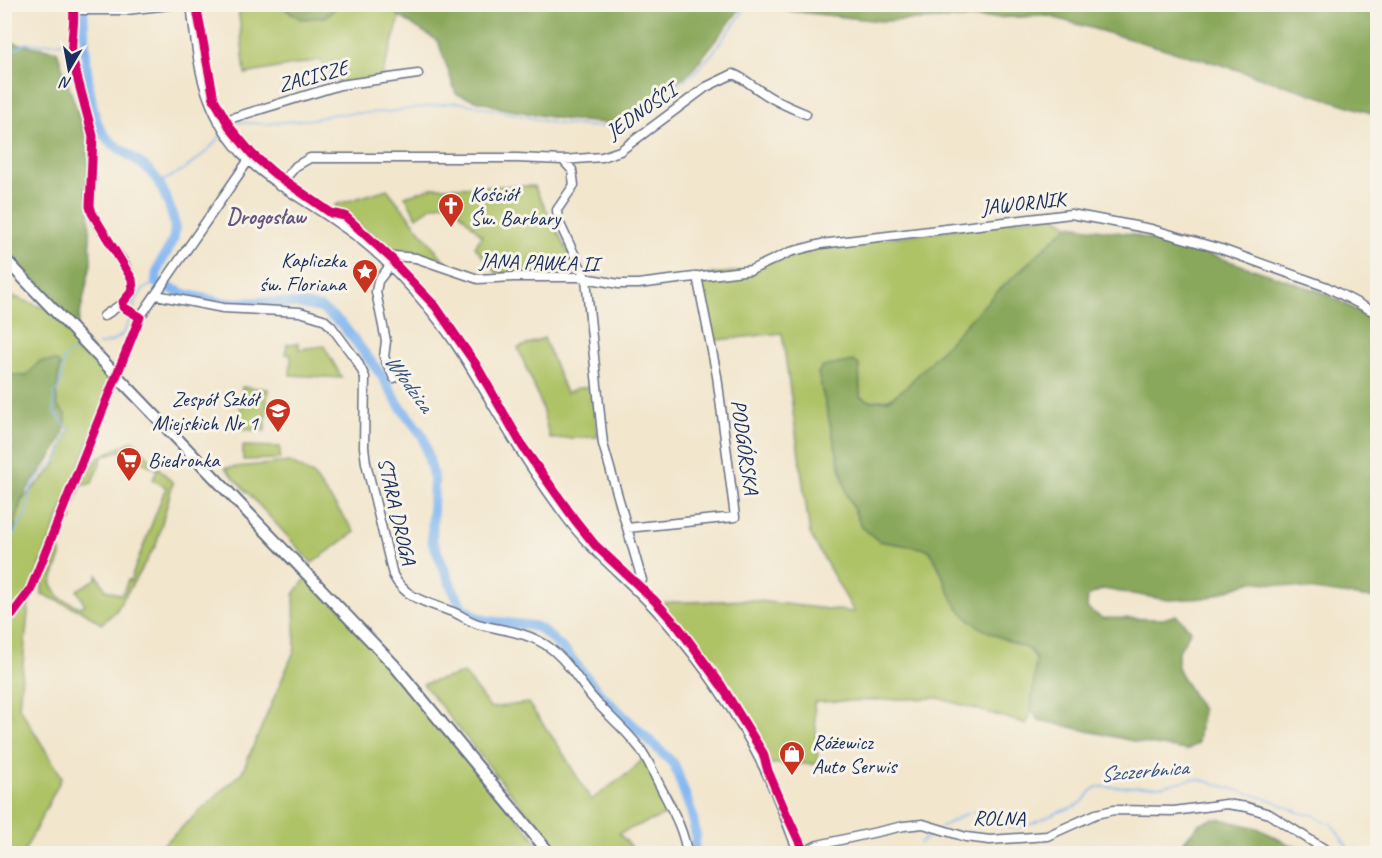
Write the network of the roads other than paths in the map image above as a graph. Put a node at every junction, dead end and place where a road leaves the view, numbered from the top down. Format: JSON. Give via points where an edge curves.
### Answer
{"nodes":[{"id":1,"x":178,"y":4,"type":"edge"},
{"id":2,"x":191,"y":4,"type":"edge"},
{"id":3,"x":78,"y":9,"type":"edge"},
{"id":4,"x":418,"y":74,"type":"dead end"},
{"id":5,"x":806,"y":114,"type":"dead end"},
{"id":6,"x":223,"y":128,"type":"junction"},
{"id":7,"x":248,"y":160,"type":"junction"},
{"id":8,"x":563,"y":160,"type":"junction"},
{"id":9,"x":279,"y":186,"type":"junction"},
{"id":10,"x":4,"y":258,"type":"edge"},
{"id":11,"x":388,"y":264,"type":"junction"},
{"id":12,"x":697,"y":276,"type":"junction"},
{"id":13,"x":586,"y":279,"type":"junction"},
{"id":14,"x":158,"y":292,"type":"junction"},
{"id":15,"x":1377,"y":314,"type":"edge"},
{"id":16,"x":104,"y":316,"type":"dead end"},
{"id":17,"x":116,"y":374,"type":"junction"},
{"id":18,"x":394,"y":378,"type":"dead end"},
{"id":19,"x":627,"y":528,"type":"junction"},
{"id":20,"x":635,"y":590,"type":"junction"},
{"id":21,"x":4,"y":621,"type":"edge"},
{"id":22,"x":550,"y":854,"type":"edge"},
{"id":23,"x":687,"y":854,"type":"edge"},
{"id":24,"x":800,"y":854,"type":"edge"},
{"id":25,"x":1332,"y":854,"type":"edge"}],
"edges":[{"from":1,"to":3,"type":"street","via":[[126,10]]},
{"from":2,"to":6,"type":"street","via":[[204,85]]},
{"from":3,"to":16,"type":"street","via":[[71,48],[93,136],[90,206],[133,285],[128,298]]},
{"from":4,"to":6,"type":"street","name":"ZACISZE","via":[[340,85]]},
{"from":5,"to":8,"type":"street","name":"JEDNOŚCI","via":[[733,74],[706,87],[620,151],[602,157]]},
{"from":6,"to":7,"type":"street"},
{"from":7,"to":9,"type":"street"},
{"from":7,"to":14,"type":"street"},
{"from":8,"to":9,"type":"street","name":"JEDNOŚCI","via":[[310,158],[296,166]]},
{"from":8,"to":13,"type":"street","via":[[572,170],[574,185],[557,210],[558,220]]},
{"from":9,"to":11,"type":"street","via":[[343,226]]},
{"from":10,"to":17,"type":"main road"},
{"from":11,"to":13,"type":"street","name":"JANA PAWŁA II","via":[[394,256],[416,258],[478,279]]},
{"from":11,"to":18,"type":"street","via":[[376,292],[386,341],[384,357]]},
{"from":11,"to":20,"type":"street","via":[[455,342],[518,447],[567,518]]},
{"from":12,"to":13,"type":"street","name":"JANA PAWŁA II","via":[[638,284]]},
{"from":12,"to":15,"type":"street","name":"JAWORNIK","via":[[751,270],[790,252],[821,244],[1071,214],[1151,229],[1221,249],[1327,287]]},
{"from":12,"to":19,"type":"street","name":"PODGÓRSKA","via":[[717,376],[735,516]]},
{"from":13,"to":19,"type":"street","via":[[603,444]]},
{"from":14,"to":17,"type":"street","via":[[140,317]]},
{"from":14,"to":23,"type":"street","name":"STARA DROGA","via":[[223,308],[300,312],[331,326],[365,377],[366,463],[398,584],[423,603],[479,625],[524,633],[557,653],[646,756],[680,825]]},
{"from":17,"to":21,"type":"street","via":[[30,591]]},
{"from":17,"to":22,"type":"main road","via":[[394,665]]},
{"from":19,"to":20,"type":"street","via":[[642,580]]},
{"from":20,"to":24,"type":"street","via":[[685,644],[747,736]]},
{"from":24,"to":25,"type":"street","name":"ROLNA","via":[[818,845],[896,827],[923,824],[977,839],[1035,837],[1055,834],[1104,812],[1174,811],[1226,804],[1259,810]]}]}
